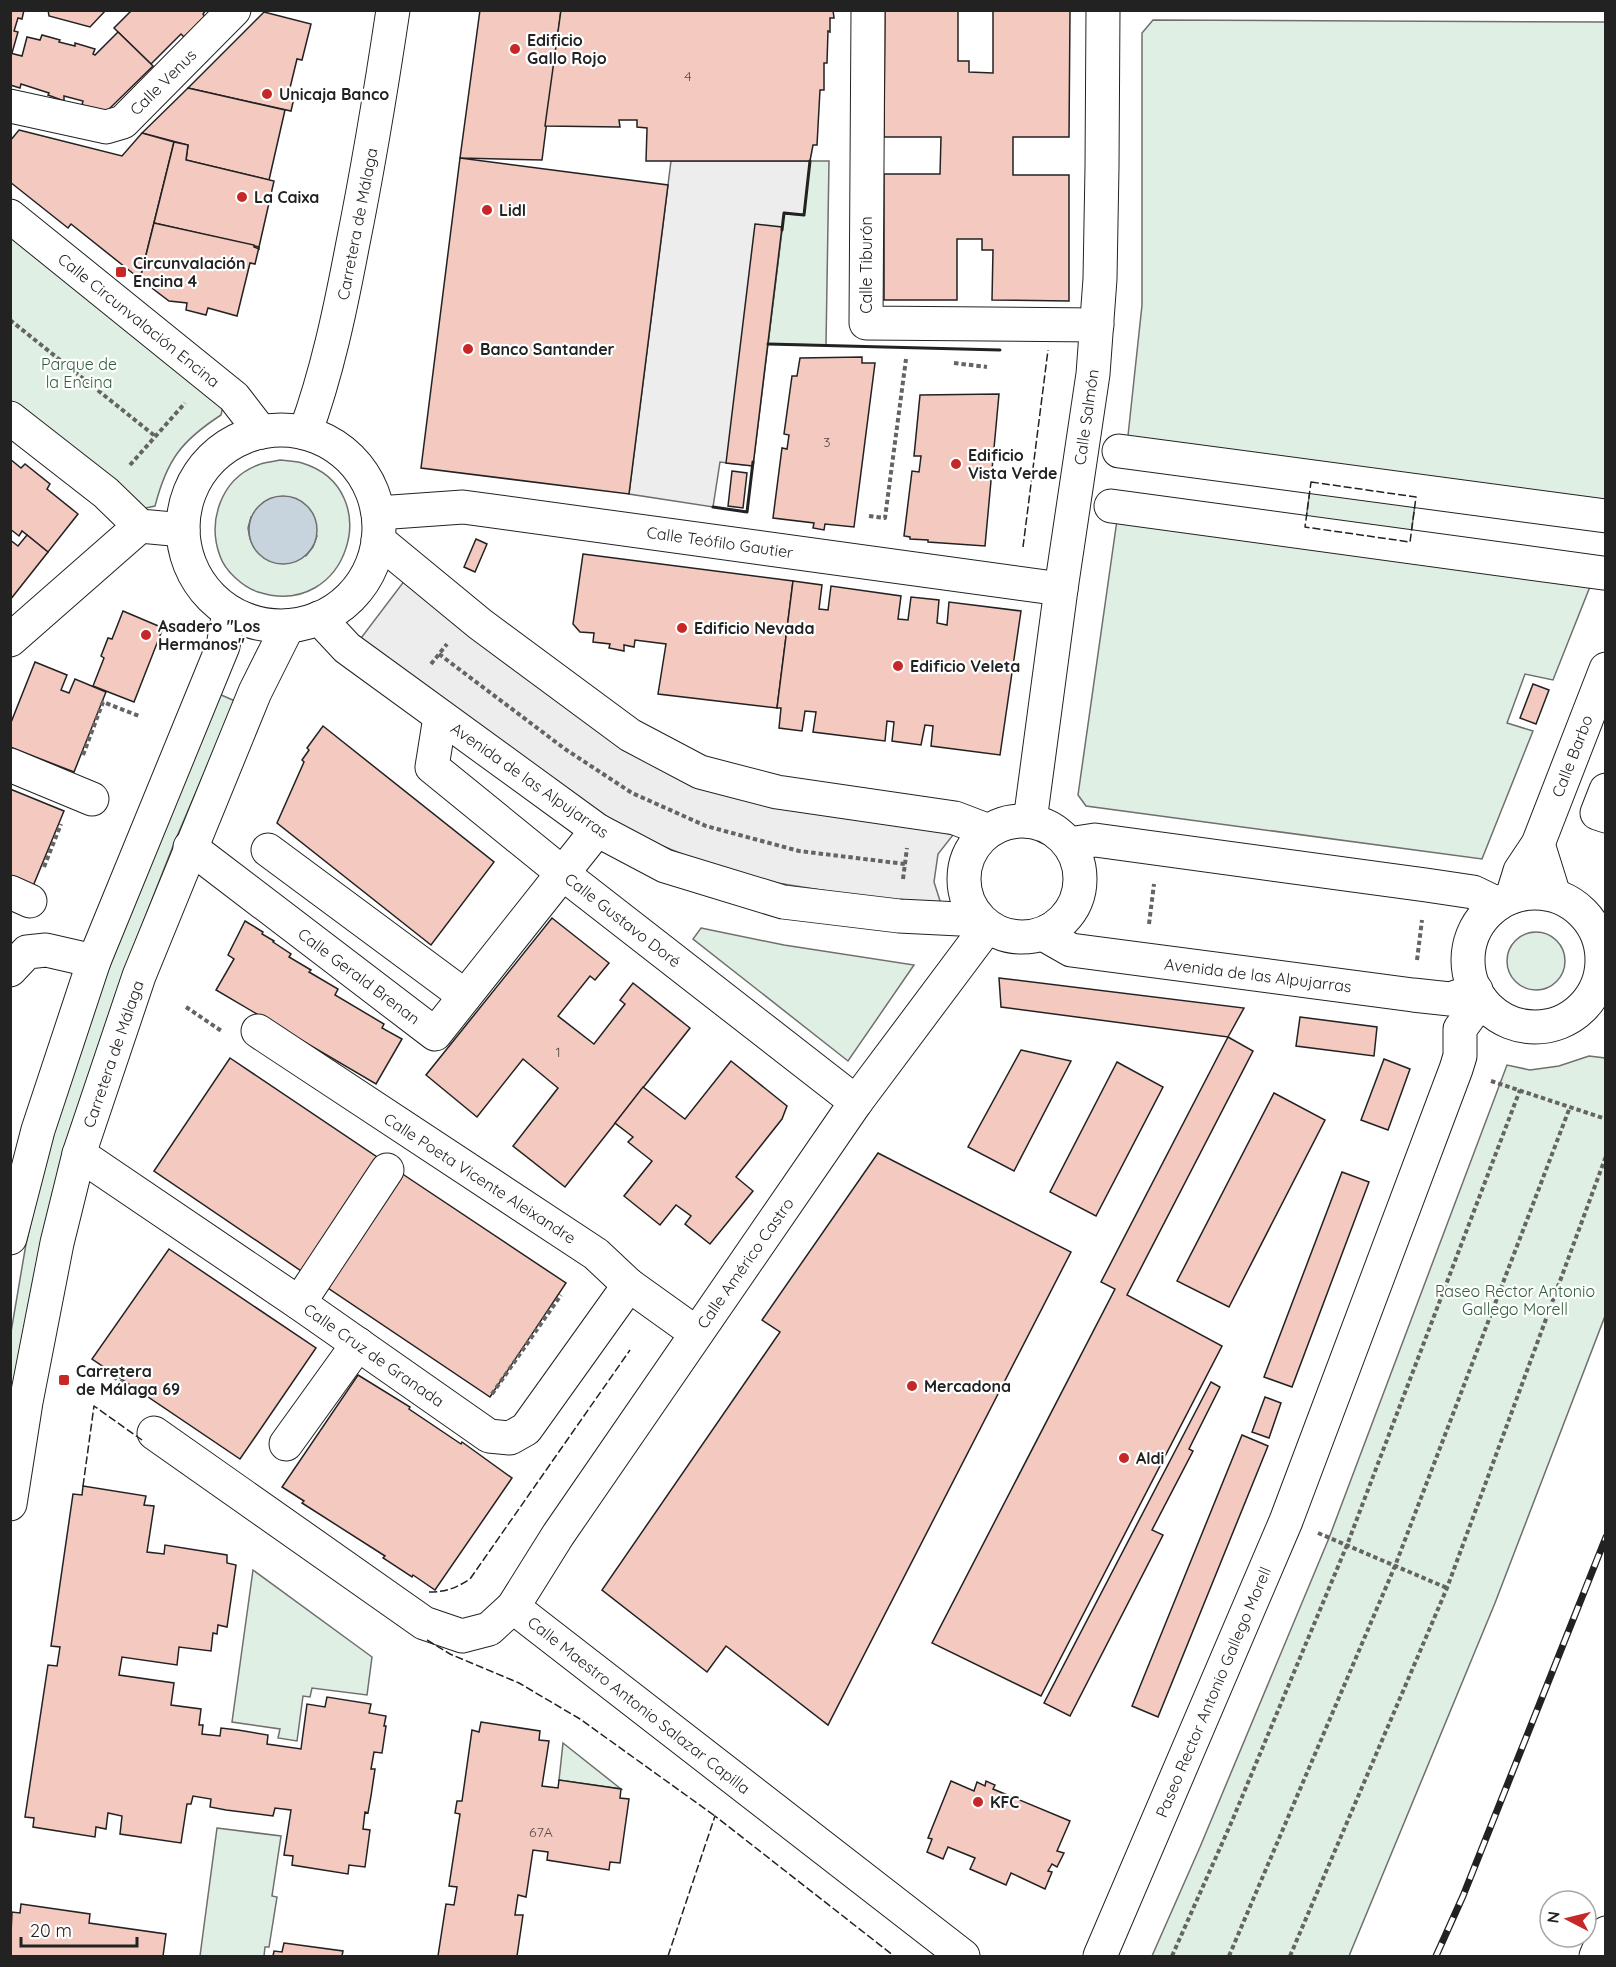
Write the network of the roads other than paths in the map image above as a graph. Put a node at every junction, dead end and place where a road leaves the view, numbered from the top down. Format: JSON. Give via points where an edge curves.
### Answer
{"nodes":[{"id":1,"x":234,"y":10,"type":"edge"},
{"id":2,"x":393,"y":10,"type":"edge"},
{"id":3,"x":868,"y":10,"type":"edge"},
{"id":4,"x":1102,"y":10,"type":"edge"},
{"id":5,"x":10,"y":106,"type":"edge"},
{"id":6,"x":10,"y":216,"type":"edge"},
{"id":7,"x":1097,"y":325,"type":"junction"},
{"id":8,"x":10,"y":418,"type":"edge"},
{"id":9,"x":261,"y":432,"type":"junction"},
{"id":10,"x":304,"y":433,"type":"junction"},
{"id":11,"x":1119,"y":451,"type":"dead end"},
{"id":12,"x":1111,"y":506,"type":"dead end"},
{"id":13,"x":1605,"y":516,"type":"edge"},
{"id":14,"x":140,"y":526,"type":"junction"},
{"id":15,"x":378,"y":526,"type":"junction"},
{"id":16,"x":183,"y":530,"type":"junction"},
{"id":17,"x":1603,"y":573,"type":"dead end"},
{"id":18,"x":1061,"y":589,"type":"junction"},
{"id":19,"x":229,"y":612,"type":"junction"},
{"id":20,"x":319,"y":618,"type":"junction"},
{"id":21,"x":288,"y":626,"type":"junction"},
{"id":22,"x":10,"y":640,"type":"edge"},
{"id":23,"x":1605,"y":669,"type":"edge"},
{"id":24,"x":440,"y":717,"type":"junction"},
{"id":25,"x":10,"y":765,"type":"edge"},
{"id":26,"x":1605,"y":790,"type":"edge"},
{"id":27,"x":92,"y":798,"type":"dead end"},
{"id":28,"x":1605,"y":816,"type":"edge"},
{"id":29,"x":1030,"y":821,"type":"junction"},
{"id":30,"x":597,"y":830,"type":"junction"},
{"id":31,"x":988,"y":831,"type":"junction"},
{"id":32,"x":1069,"y":844,"type":"junction"},
{"id":33,"x":1538,"y":844,"type":"junction"},
{"id":34,"x":190,"y":847,"type":"junction"},
{"id":35,"x":268,"y":850,"type":"dead end"},
{"id":36,"x":563,"y":874,"type":"junction"},
{"id":37,"x":1554,"y":895,"type":"junction"},
{"id":38,"x":1505,"y":900,"type":"junction"},
{"id":39,"x":1597,"y":917,"type":"edge"},
{"id":40,"x":983,"y":923,"type":"junction"},
{"id":41,"x":1043,"y":934,"type":"junction"},
{"id":42,"x":94,"y":961,"type":"junction"},
{"id":43,"x":10,"y":970,"type":"edge"},
{"id":44,"x":1478,"y":995,"type":"junction"},
{"id":45,"x":465,"y":996,"type":"junction"},
{"id":46,"x":1592,"y":1016,"type":"edge"},
{"id":47,"x":1510,"y":1022,"type":"junction"},
{"id":48,"x":258,"y":1030,"type":"dead end"},
{"id":49,"x":1460,"y":1056,"type":"junction"},
{"id":50,"x":856,"y":1102,"type":"junction"},
{"id":51,"x":79,"y":1154,"type":"junction"},
{"id":52,"x":387,"y":1170,"type":"dead end"},
{"id":53,"x":10,"y":1238,"type":"edge"},
{"id":54,"x":629,"y":1285,"type":"junction"},
{"id":55,"x":299,"y":1303,"type":"junction"},
{"id":56,"x":696,"y":1333,"type":"junction"},
{"id":57,"x":358,"y":1344,"type":"junction"},
{"id":58,"x":154,"y":1433,"type":"dead end"},
{"id":59,"x":286,"y":1444,"type":"dead end"},
{"id":60,"x":10,"y":1504,"type":"edge"},
{"id":61,"x":513,"y":1607,"type":"junction"},
{"id":62,"x":1605,"y":1933,"type":"edge"},
{"id":63,"x":963,"y":1956,"type":"edge"},
{"id":64,"x":1100,"y":1956,"type":"edge"},
{"id":65,"x":1596,"y":1956,"type":"edge"}],
"edges":[{"from":1,"to":5,"type":"street","name":"Calle Venus","via":[[123,122],[106,127]]},
{"from":2,"to":10,"type":"street","name":"Carretera de Málaga","via":[[370,159],[339,318],[317,401]]},
{"from":3,"to":7,"type":"street","name":"Calle Tiburón","via":[[866,323]]},
{"from":4,"to":7,"type":"street","name":"Calle Salmón"},
{"from":6,"to":9,"type":"street","name":"Calle Circunvalación Encina","via":[[234,397]]},
{"from":7,"to":18,"type":"street","name":"Calle Salmón"},
{"from":8,"to":14,"type":"street","via":[[106,493]]},
{"from":9,"to":10,"type":"street"},
{"from":9,"to":16,"type":"street","via":[[239,439],[209,461],[189,493]]},
{"from":10,"to":15,"type":"street","via":[[336,447],[360,470],[371,490]]},
{"from":11,"to":13,"type":"street"},
{"from":12,"to":17,"type":"street"},
{"from":14,"to":16,"type":"street"},
{"from":14,"to":22,"type":"street"},
{"from":15,"to":18,"type":"street","name":"Calle Teófilo Gautier","via":[[463,507]]},
{"from":15,"to":20,"type":"street","via":[[372,565],[359,587],[341,605]]},
{"from":15,"to":31,"type":"street","via":[[480,624],[630,735],[700,772],[777,792],[954,819]]},
{"from":16,"to":19,"type":"street","via":[[195,575]]},
{"from":18,"to":29,"type":"street","name":"Calle Salmón"},
{"from":19,"to":21,"type":"street","via":[[260,625]]},
{"from":19,"to":42,"type":"street","via":[[223,646]]},
{"from":20,"to":21,"type":"street"},
{"from":20,"to":24,"type":"street","name":"Avenida de las Alpujarras","via":[[347,648]]},
{"from":21,"to":34,"type":"street","name":"Carretera de Málaga","via":[[255,692]]},
{"from":23,"to":33,"type":"street","name":"Calle Barbo"},
{"from":24,"to":30,"type":"street","name":"Avenida de las Alpujarras"},
{"from":24,"to":36,"type":"street","name":"Calle Gustavo Doré","via":[[432,767]]},
{"from":25,"to":27,"type":"street"},
{"from":26,"to":28,"type":"street","via":[[1597,813]]},
{"from":29,"to":31,"type":"street","via":[[1002,824]]},
{"from":29,"to":32,"type":"street","via":[[1045,825]]},
{"from":30,"to":36,"type":"street","name":"Calle Gerald Brenan"},
{"from":30,"to":40,"type":"street","name":"Avenida de las Alpujarras","via":[[665,866],[783,902]]},
{"from":31,"to":40,"type":"street","via":[[965,863],[963,884],[968,903]]},
{"from":32,"to":38,"type":"street","via":[[1095,840],[1426,885]]},
{"from":32,"to":41,"type":"street","via":[[1077,860],[1078,896],[1059,925]]},
{"from":33,"to":37,"type":"street"},
{"from":33,"to":38,"type":"street","name":"Calle Barbo"},
{"from":34,"to":45,"type":"street","name":"Calle Gerald Brenan","via":[[435,1034]]},
{"from":34,"to":51,"type":"street","name":"Carretera de Málaga","via":[[139,976]]},
{"from":35,"to":45,"type":"street"},
{"from":36,"to":45,"type":"street","name":"Calle Gerald Brenan"},
{"from":36,"to":50,"type":"street","name":"Calle Gustavo Doré"},
{"from":37,"to":38,"type":"street","via":[[1533,893]]},
{"from":37,"to":39,"type":"street"},
{"from":38,"to":44,"type":"street","via":[[1484,917],[1473,933],[1468,952],[1469,972]]},
{"from":39,"to":46,"type":"street","via":[[1602,956],[1600,977],[1592,996]]},
{"from":40,"to":41,"type":"street","via":[[1005,936]]},
{"from":40,"to":50,"type":"street","name":"Calle Américo Castro"},
{"from":41,"to":44,"type":"street","name":"Avenida de las Alpujarras","via":[[1071,950],[1450,999]]},
{"from":42,"to":43,"type":"street","via":[[46,950],[27,952]]},
{"from":42,"to":53,"type":"street","via":[[38,1130]]},
{"from":44,"to":47,"type":"street","via":[[1496,1015]]},
{"from":44,"to":49,"type":"street","name":"Paseo Rector Antonio Gallego Morell","via":[[1460,1029]]},
{"from":46,"to":47,"type":"street","via":[[1538,1027]]},
{"from":47,"to":49,"type":"street"},
{"from":48,"to":54,"type":"street","name":"Calle Poeta Vicente Aleixandre","via":[[596,1254]]},
{"from":49,"to":64,"type":"street","name":"Paseo Rector Antonio Gallego Morell","via":[[1286,1521]]},
{"from":50,"to":56,"type":"street","name":"Calle Américo Castro"},
{"from":51,"to":55,"type":"street","name":"Calle Cruz de Granada"},
{"from":51,"to":60,"type":"street","name":"Carretera de Málaga","via":[[57,1243]]},
{"from":52,"to":55,"type":"street"},
{"from":54,"to":56,"type":"street","name":"Calle Poeta Vicente Aleixandre"},
{"from":54,"to":57,"type":"street","name":"Calle Cruz de Granada","via":[[526,1429],[510,1438],[489,1436]]},
{"from":55,"to":57,"type":"street","name":"Calle Cruz de Granada"},
{"from":56,"to":61,"type":"street","name":"Calle Américo Castro"},
{"from":57,"to":59,"type":"street"},
{"from":58,"to":61,"type":"street","name":"Calle Maestro Antonio Salazar Capilla","via":[[424,1623],[462,1636],[489,1629]]},
{"from":61,"to":63,"type":"street","name":"Calle Maestro Antonio Salazar Capilla"},
{"from":62,"to":65,"type":"street"}]}
